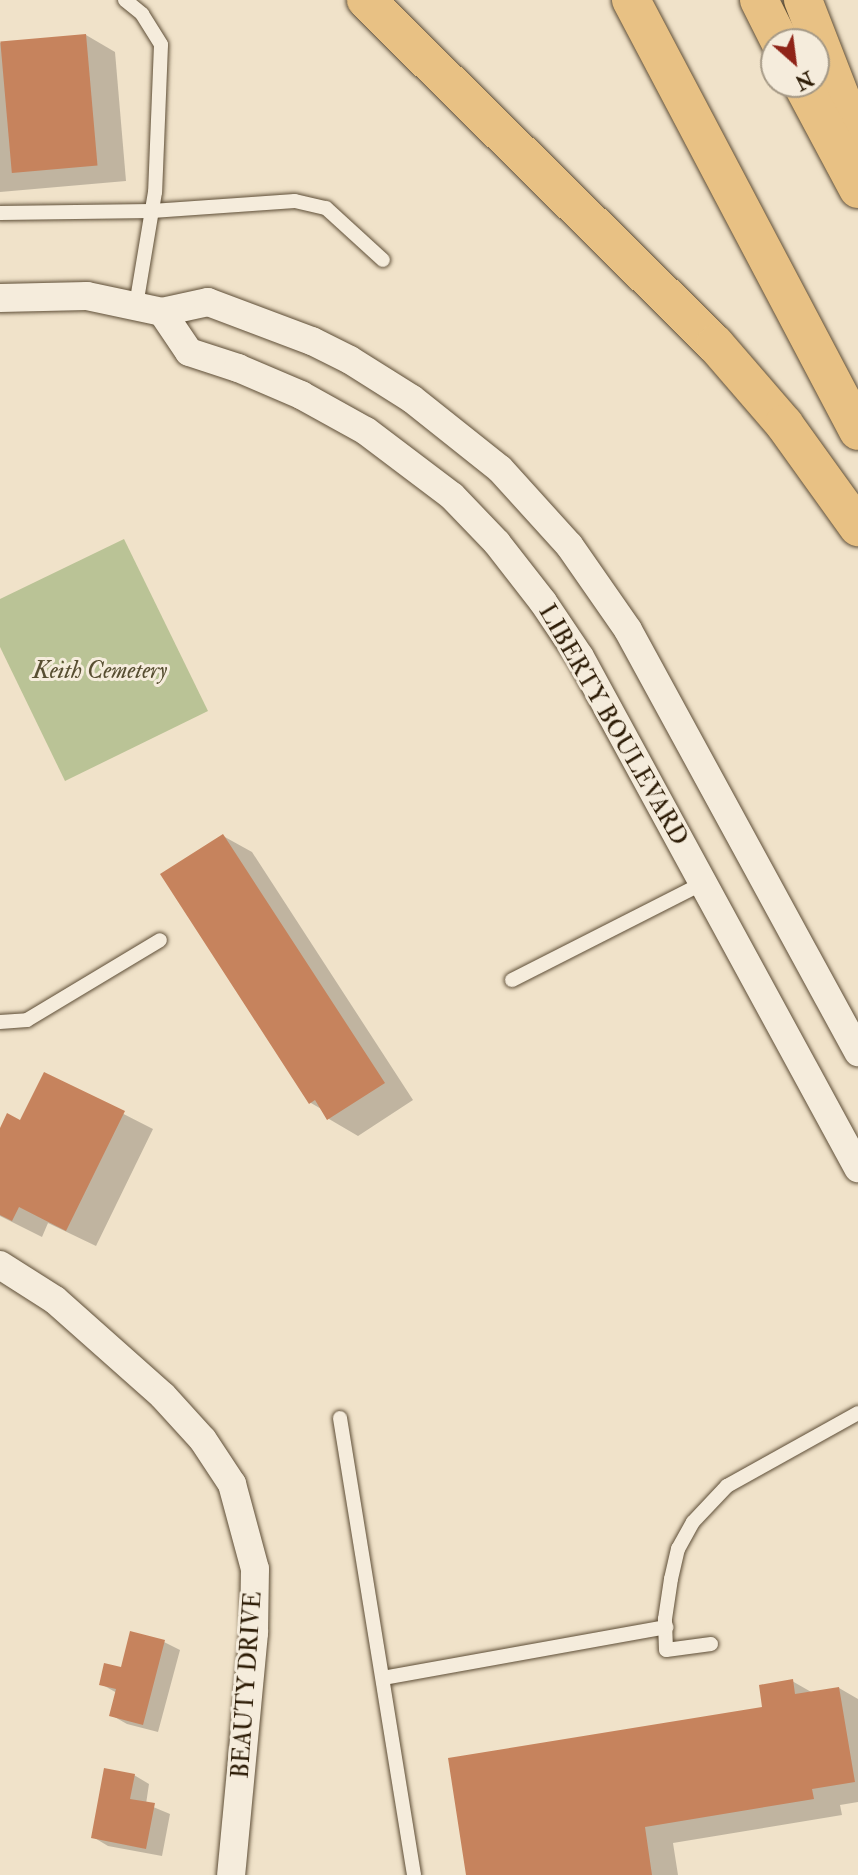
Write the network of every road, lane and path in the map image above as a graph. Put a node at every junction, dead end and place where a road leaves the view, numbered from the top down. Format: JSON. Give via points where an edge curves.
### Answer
{"nodes":[{"id":1,"x":125,"y":0,"type":"edge"},
{"id":2,"x":366,"y":0,"type":"edge"},
{"id":3,"x":631,"y":0,"type":"edge"},
{"id":4,"x":759,"y":0,"type":"edge"},
{"id":5,"x":803,"y":0,"type":"edge"},
{"id":6,"x":773,"y":28,"type":"edge"},
{"id":7,"x":809,"y":98,"type":"edge"},
{"id":8,"x":858,"y":142,"type":"edge"},
{"id":9,"x":858,"y":190,"type":"edge"},
{"id":10,"x":152,"y":211,"type":"junction"},
{"id":11,"x":0,"y":213,"type":"edge"},
{"id":12,"x":383,"y":260,"type":"dead end"},
{"id":13,"x":0,"y":298,"type":"edge"},
{"id":14,"x":149,"y":309,"type":"junction"},
{"id":15,"x":858,"y":431,"type":"edge"},
{"id":16,"x":858,"y":527,"type":"edge"},
{"id":17,"x":703,"y":883,"type":"junction"},
{"id":18,"x":159,"y":940,"type":"dead end"},
{"id":19,"x":512,"y":981,"type":"dead end"},
{"id":20,"x":0,"y":1022,"type":"edge"},
{"id":21,"x":858,"y":1052,"type":"edge"},
{"id":22,"x":858,"y":1168,"type":"edge"},
{"id":23,"x":0,"y":1265,"type":"edge"},
{"id":24,"x":858,"y":1413,"type":"edge"},
{"id":25,"x":340,"y":1418,"type":"dead end"},
{"id":26,"x":666,"y":1627,"type":"junction"},
{"id":27,"x":711,"y":1644,"type":"dead end"},
{"id":28,"x":383,"y":1678,"type":"junction"},
{"id":29,"x":231,"y":1875,"type":"edge"},
{"id":30,"x":414,"y":1875,"type":"edge"}],
"edges":[{"from":1,"to":10,"type":"lane","via":[[142,14],[161,45]]},
{"from":2,"to":16,"type":"highway","via":[[715,344],[784,424]]},
{"from":3,"to":15,"type":"highway"},
{"from":4,"to":6,"type":"highway"},
{"from":5,"to":8,"type":"highway"},
{"from":7,"to":9,"type":"highway"},
{"from":10,"to":11,"type":"lane"},
{"from":10,"to":12,"type":"lane","via":[[295,201],[326,208]]},
{"from":10,"to":14,"type":"lane"},
{"from":13,"to":14,"type":"street","via":[[87,296]]},
{"from":14,"to":17,"type":"street","name":"LIBERTY BOULEVARD","via":[[189,352],[330,409],[366,430],[452,496],[497,543],[580,657]]},
{"from":14,"to":21,"type":"street","via":[[208,302],[300,336],[350,360],[450,427],[500,469],[584,565],[628,630]]},
{"from":17,"to":19,"type":"lane"},
{"from":17,"to":22,"type":"street","name":"LIBERTY BOULEVARD"},
{"from":18,"to":20,"type":"lane","via":[[27,1020]]},
{"from":23,"to":29,"type":"street","name":"BEAUTY DRIVE","via":[[55,1300],[163,1396],[203,1440],[232,1484],[255,1569],[254,1633]]},
{"from":24,"to":26,"type":"lane","via":[[741,1477],[708,1503],[678,1549]]},
{"from":25,"to":28,"type":"lane"},
{"from":26,"to":27,"type":"lane","via":[[666,1650]]},
{"from":26,"to":28,"type":"lane"},
{"from":28,"to":30,"type":"lane"}]}
